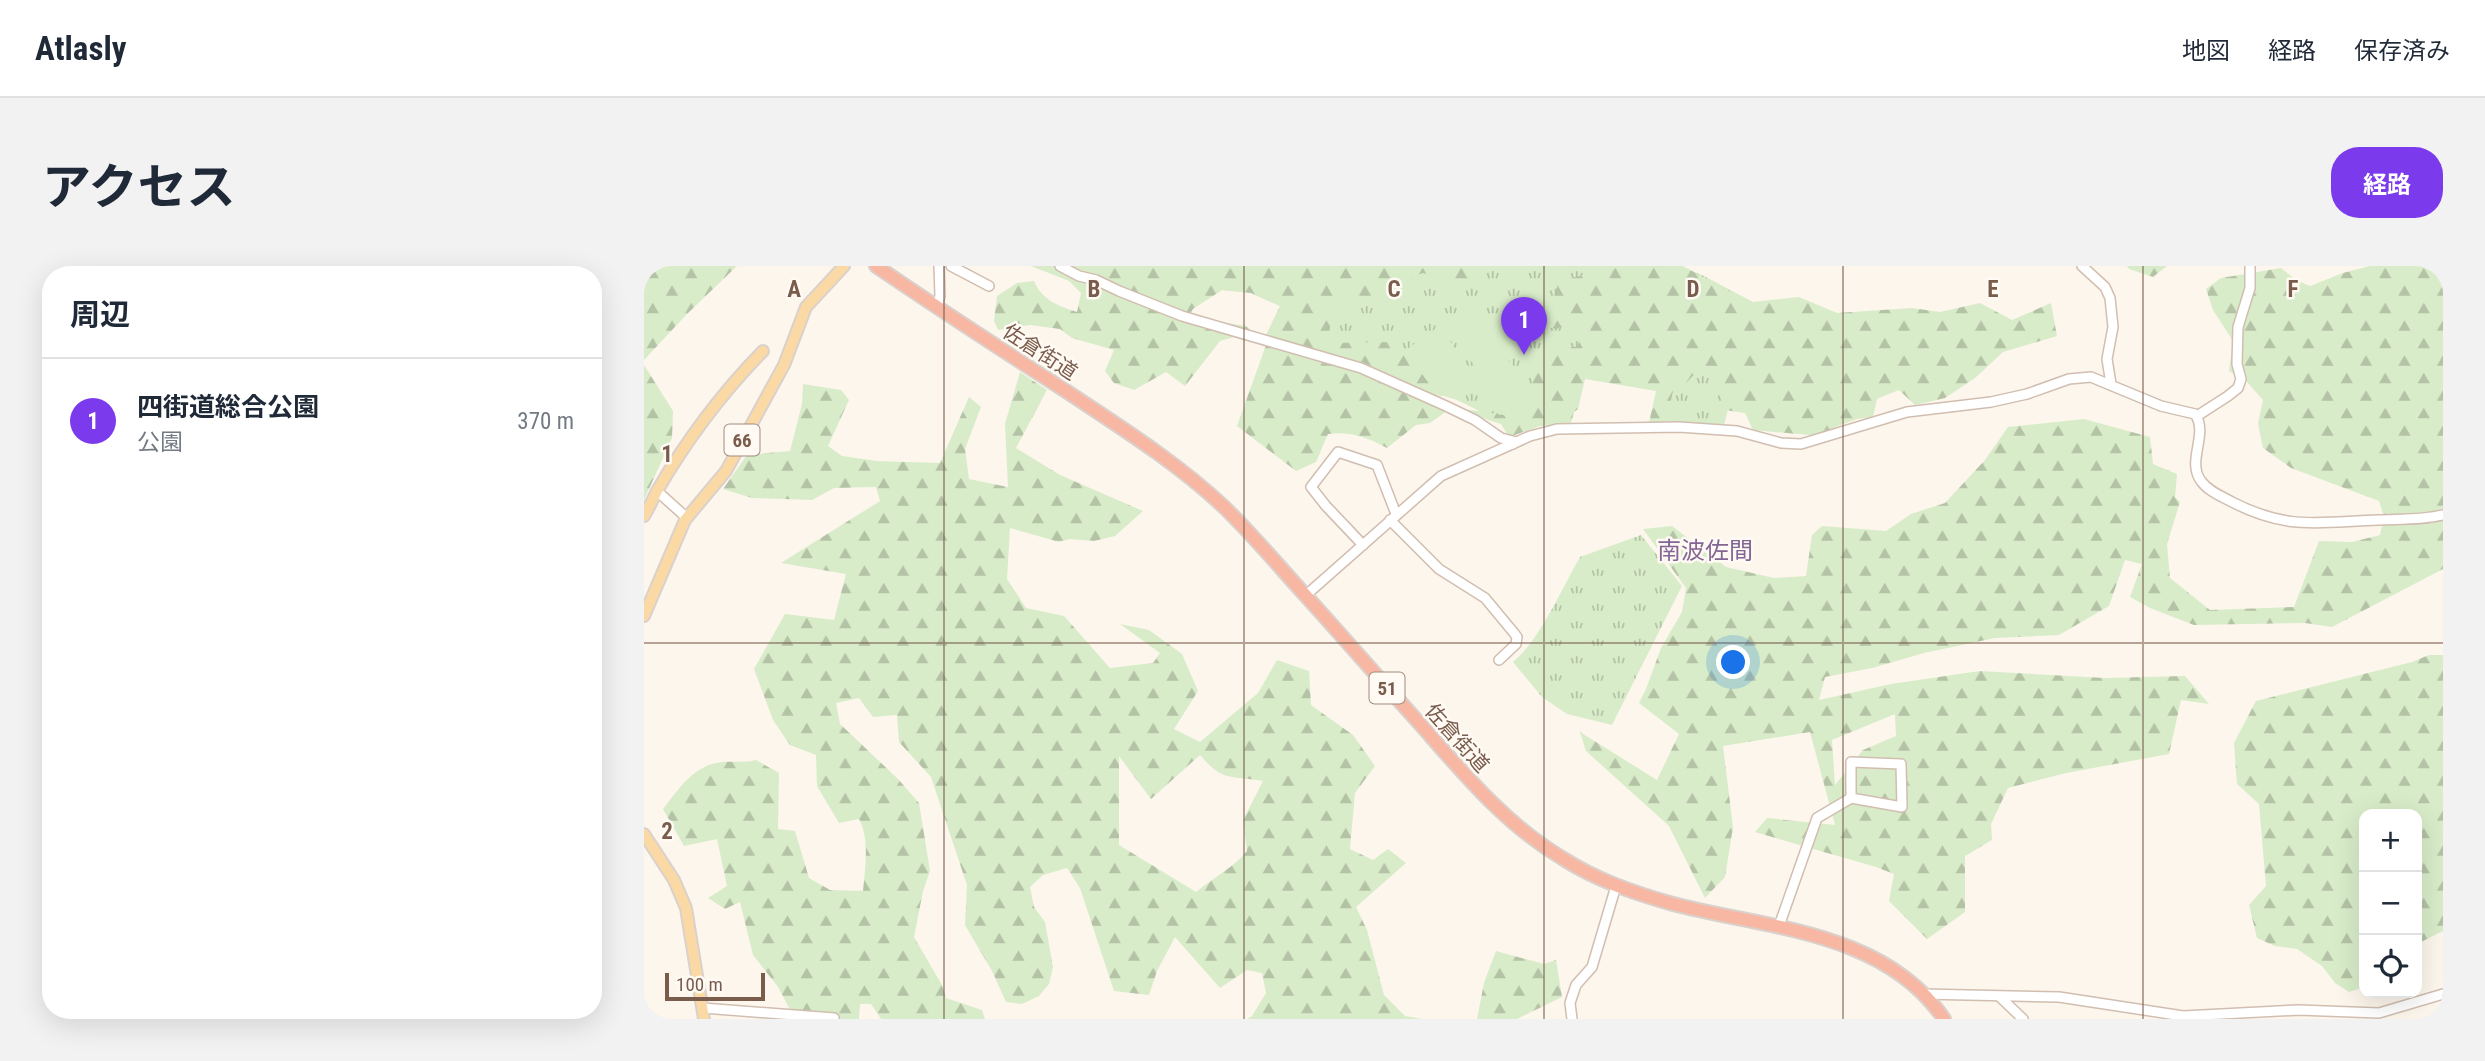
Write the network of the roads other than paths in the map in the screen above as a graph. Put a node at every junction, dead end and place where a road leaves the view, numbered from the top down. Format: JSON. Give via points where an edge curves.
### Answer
{"nodes":[{"id":1,"x":844,"y":266,"type":"edge"},
{"id":2,"x":876,"y":266,"type":"edge"},
{"id":3,"x":940,"y":266,"type":"edge"},
{"id":4,"x":951,"y":266,"type":"edge"},
{"id":5,"x":1060,"y":266,"type":"edge"},
{"id":6,"x":2082,"y":266,"type":"edge"},
{"id":7,"x":2250,"y":266,"type":"edge"},
{"id":8,"x":989,"y":286,"type":"dead end"},
{"id":9,"x":937,"y":307,"type":"junction"},
{"id":10,"x":763,"y":351,"type":"dead end"},
{"id":11,"x":2112,"y":384,"type":"junction"},
{"id":12,"x":2197,"y":416,"type":"junction"},
{"id":13,"x":1513,"y":444,"type":"junction"},
{"id":14,"x":657,"y":491,"type":"junction"},
{"id":15,"x":2443,"y":515,"type":"edge"},
{"id":16,"x":644,"y":516,"type":"edge"},
{"id":17,"x":1393,"y":517,"type":"junction"},
{"id":18,"x":687,"y":518,"type":"junction"},
{"id":19,"x":1363,"y":545,"type":"junction"},
{"id":20,"x":1305,"y":596,"type":"junction"},
{"id":21,"x":644,"y":617,"type":"edge"},
{"id":22,"x":1499,"y":660,"type":"dead end"},
{"id":23,"x":1851,"y":798,"type":"junction"},
{"id":24,"x":644,"y":834,"type":"edge"},
{"id":25,"x":1616,"y":886,"type":"junction"},
{"id":26,"x":1779,"y":926,"type":"junction"},
{"id":27,"x":1923,"y":994,"type":"junction"},
{"id":28,"x":2443,"y":994,"type":"edge"},
{"id":29,"x":2000,"y":997,"type":"junction"},
{"id":30,"x":704,"y":1014,"type":"edge"},
{"id":31,"x":2225,"y":1017,"type":"edge"},
{"id":32,"x":834,"y":1018,"type":"edge"},
{"id":33,"x":1572,"y":1019,"type":"edge"},
{"id":34,"x":1944,"y":1019,"type":"edge"},
{"id":35,"x":2023,"y":1019,"type":"edge"}],
"edges":[{"from":1,"to":18,"type":"main road","number":"66","via":[[806,307],[784,365],[726,471]]},
{"from":2,"to":9,"type":"highway","name":"佐倉街道","number":"51"},
{"from":3,"to":9,"type":"street"},
{"from":4,"to":8,"type":"street"},
{"from":5,"to":13,"type":"street","via":[[1182,316],[1361,368],[1475,420]]},
{"from":6,"to":11,"type":"street","via":[[2110,298],[2113,327],[2107,359]]},
{"from":7,"to":12,"type":"street","via":[[2250,288],[2238,327],[2238,388]]},
{"from":9,"to":20,"type":"highway","name":"佐倉街道","number":"51","via":[[1197,482]]},
{"from":10,"to":14,"type":"main road","number":"66","via":[[734,380]]},
{"from":11,"to":12,"type":"street"},
{"from":11,"to":13,"type":"street","via":[[2091,377],[2069,379],[1991,402],[1907,412],[1801,444],[1737,431],[1679,427],[1557,429]]},
{"from":12,"to":15,"type":"street","via":[[2195,468],[2201,482],[2259,515],[2315,524]]},
{"from":13,"to":17,"type":"street","via":[[1441,476]]},
{"from":14,"to":16,"type":"main road","number":"66"},
{"from":14,"to":18,"type":"street"},
{"from":17,"to":19,"type":"street"},
{"from":17,"to":19,"type":"street","via":[[1377,465],[1338,452],[1311,487]]},
{"from":17,"to":22,"type":"street","via":[[1439,569],[1485,598],[1517,637],[1516,644]]},
{"from":18,"to":21,"type":"main road","number":"66"},
{"from":19,"to":20,"type":"street"},
{"from":20,"to":25,"type":"highway","name":"佐倉街道","number":"51","via":[[1497,809],[1560,858]]},
{"from":23,"to":23,"type":"street","via":[[1902,807],[1901,764],[1851,762]]},
{"from":23,"to":26,"type":"street","via":[[1817,818]]},
{"from":24,"to":30,"type":"main road","via":[[686,908]]},
{"from":25,"to":26,"type":"highway","name":"佐倉街道","number":"51","via":[[1674,904]]},
{"from":25,"to":33,"type":"street","via":[[1592,967],[1576,985],[1570,1003]]},
{"from":26,"to":27,"type":"highway","name":"佐倉街道","number":"51","via":[[1865,954]]},
{"from":27,"to":29,"type":"street"},
{"from":27,"to":34,"type":"highway","name":"佐倉街道","number":"51"},
{"from":28,"to":31,"type":"street","via":[[2379,1013],[2298,1010]]},
{"from":29,"to":31,"type":"street","via":[[2059,997],[2183,1016]]},
{"from":29,"to":35,"type":"street"},
{"from":30,"to":32,"type":"street"}]}
